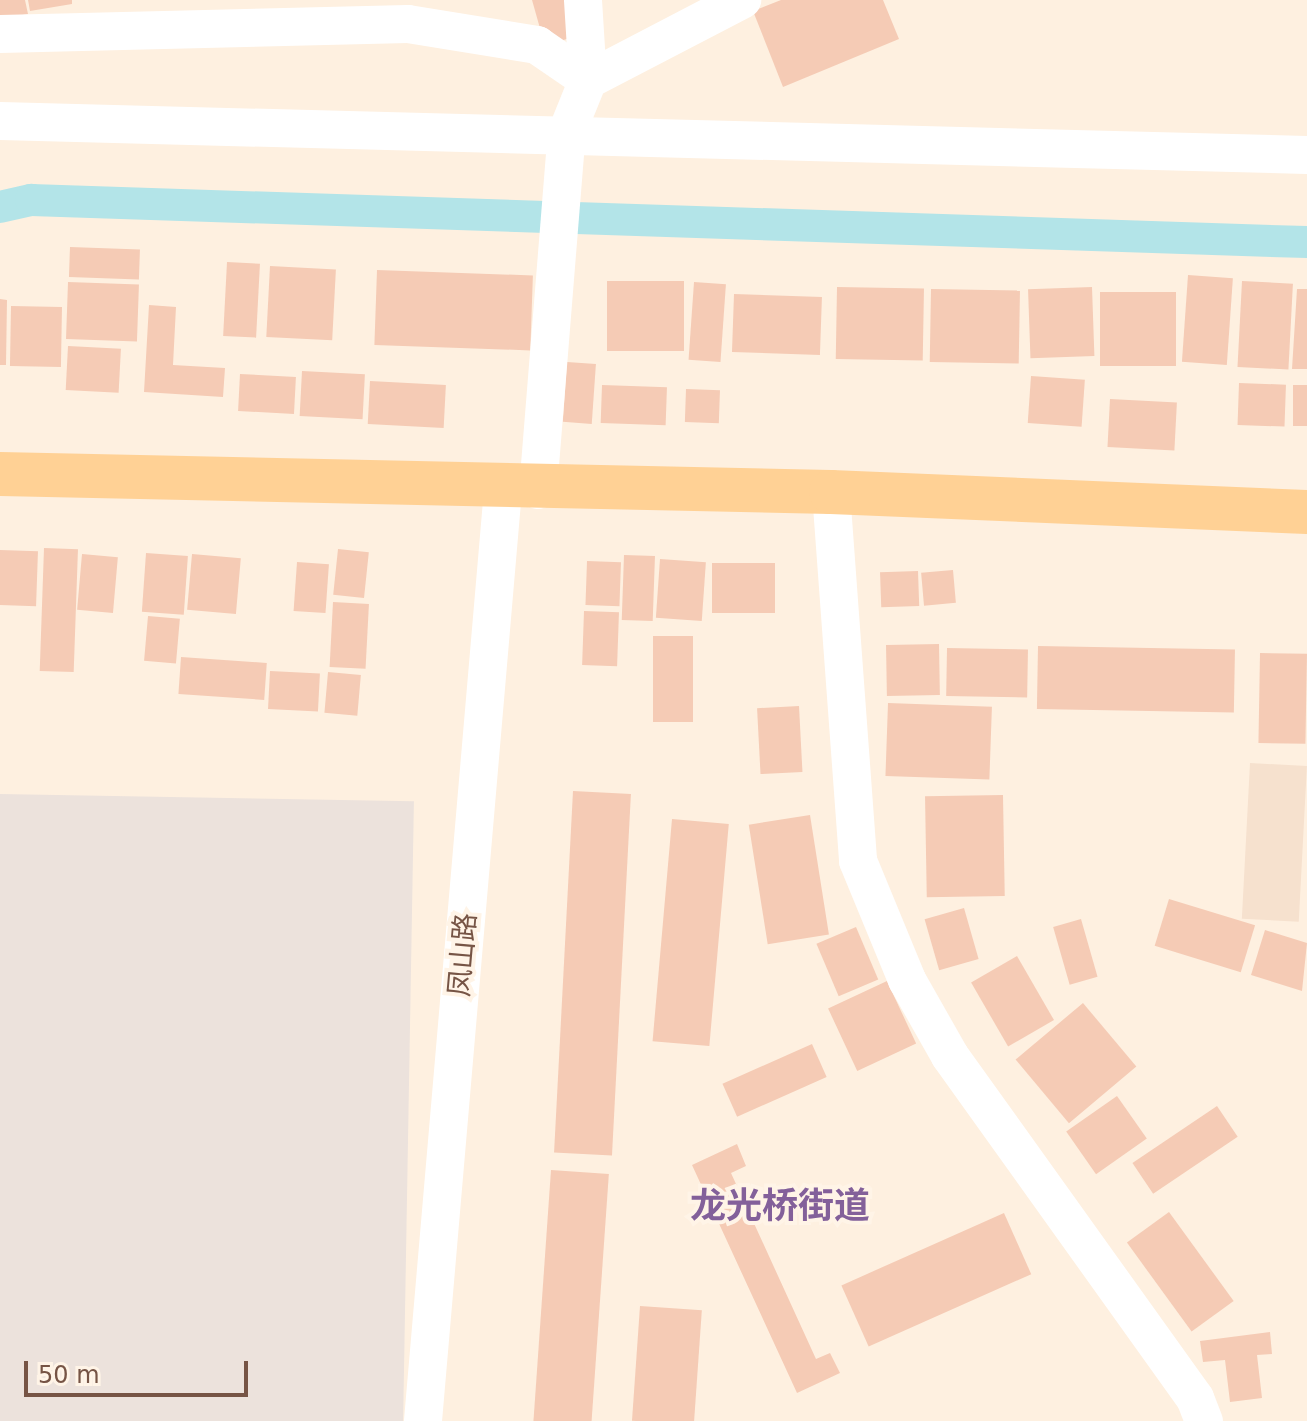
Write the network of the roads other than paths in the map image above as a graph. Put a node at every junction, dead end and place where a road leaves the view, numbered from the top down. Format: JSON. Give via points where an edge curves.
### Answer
{"nodes":[{"id":1,"x":583,"y":0,"type":"edge"},
{"id":2,"x":742,"y":0,"type":"edge"},
{"id":3,"x":0,"y":34,"type":"edge"},
{"id":4,"x":588,"y":80,"type":"junction"},
{"id":5,"x":0,"y":121,"type":"edge"},
{"id":6,"x":567,"y":132,"type":"junction"},
{"id":7,"x":1307,"y":155,"type":"edge"},
{"id":8,"x":0,"y":474,"type":"edge"},
{"id":9,"x":521,"y":490,"type":"junction"},
{"id":10,"x":831,"y":492,"type":"junction"},
{"id":11,"x":1307,"y":512,"type":"edge"},
{"id":12,"x":423,"y":1421,"type":"edge"},
{"id":13,"x":1204,"y":1421,"type":"edge"}],
"edges":[{"from":1,"to":4,"type":"street"},
{"from":2,"to":4,"type":"street"},
{"from":3,"to":4,"type":"street","via":[[408,24],[537,45]]},
{"from":4,"to":6,"type":"street","name":"凤山路"},
{"from":5,"to":6,"type":"street"},
{"from":6,"to":7,"type":"street"},
{"from":6,"to":9,"type":"street","name":"凤山路","via":[[558,247]]},
{"from":8,"to":9,"type":"main road"},
{"from":9,"to":10,"type":"main road"},
{"from":9,"to":12,"type":"street","name":"凤山路"},
{"from":10,"to":11,"type":"main road"},
{"from":10,"to":13,"type":"street","via":[[858,861],[907,980],[950,1056],[1195,1398]]}]}
